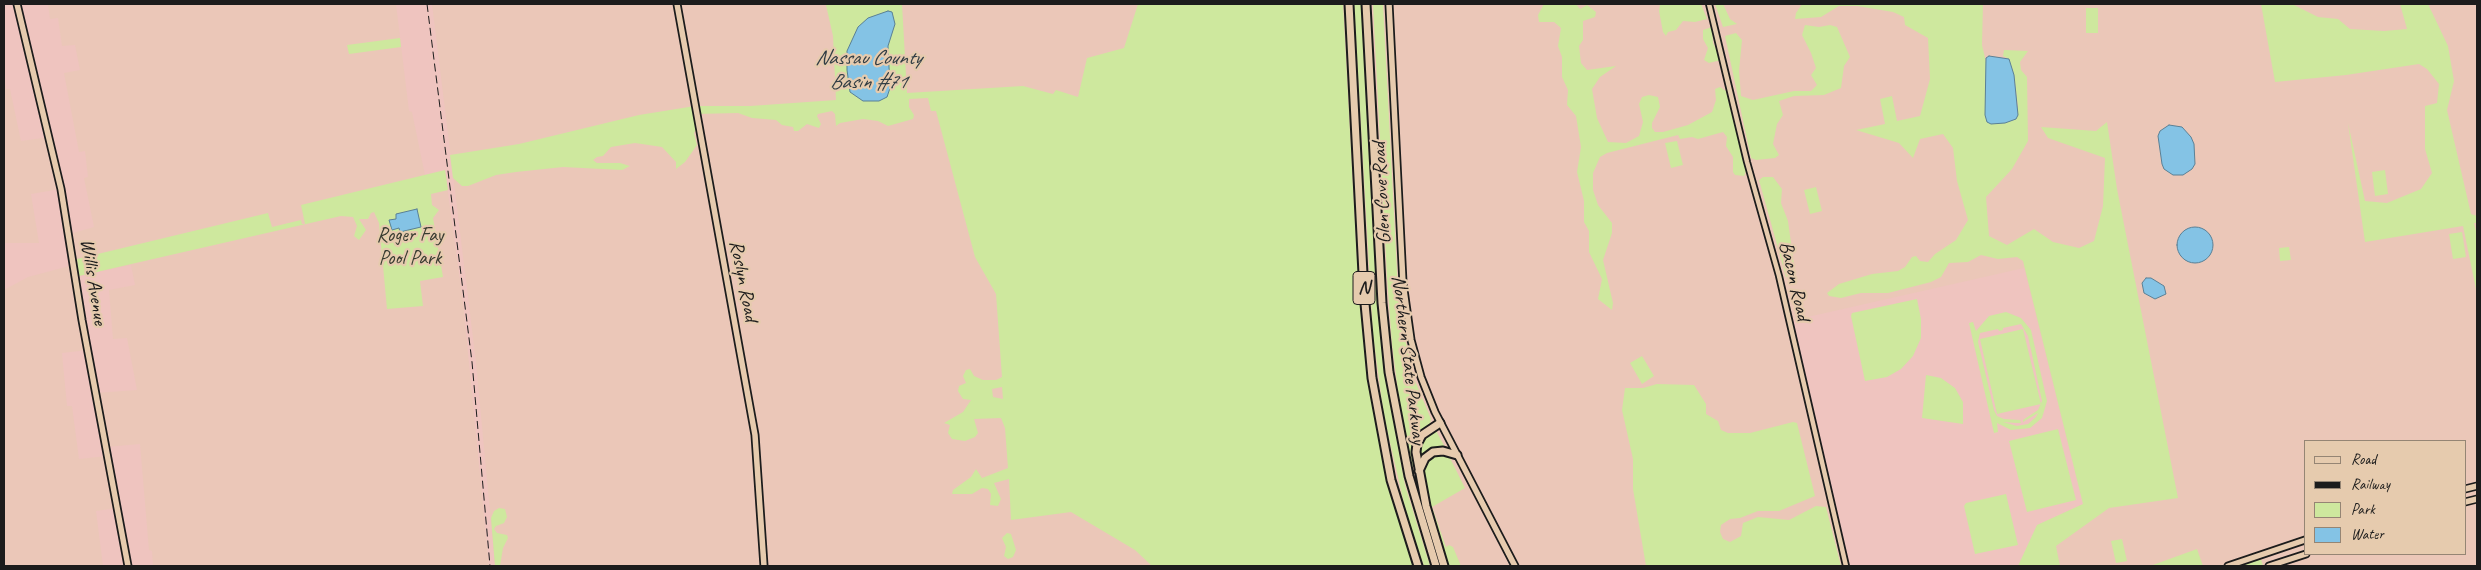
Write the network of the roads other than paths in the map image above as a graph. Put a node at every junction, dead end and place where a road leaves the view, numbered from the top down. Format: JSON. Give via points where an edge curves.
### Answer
{"nodes":[{"id":1,"x":18,"y":4,"type":"edge"},
{"id":2,"x":677,"y":4,"type":"edge"},
{"id":3,"x":1349,"y":4,"type":"edge"},
{"id":4,"x":1366,"y":4,"type":"edge"},
{"id":5,"x":1390,"y":4,"type":"edge"},
{"id":6,"x":1709,"y":4,"type":"edge"},
{"id":7,"x":1440,"y":423,"type":"junction"},
{"id":8,"x":1457,"y":455,"type":"junction"},
{"id":9,"x":1419,"y":471,"type":"junction"},
{"id":10,"x":2304,"y":540,"type":"edge"},
{"id":11,"x":2269,"y":553,"type":"junction"},
{"id":12,"x":2304,"y":555,"type":"edge"},
{"id":13,"x":128,"y":566,"type":"edge"},
{"id":14,"x":764,"y":566,"type":"edge"},
{"id":15,"x":1418,"y":566,"type":"edge"},
{"id":16,"x":1436,"y":566,"type":"edge"},
{"id":17,"x":1444,"y":566,"type":"edge"},
{"id":18,"x":1515,"y":566,"type":"edge"},
{"id":19,"x":1846,"y":566,"type":"edge"},
{"id":20,"x":2228,"y":566,"type":"edge"},
{"id":21,"x":2271,"y":566,"type":"edge"}],
"edges":[{"from":1,"to":13,"type":"main road","name":"Willis Avenue","via":[[61,189]]},
{"from":2,"to":14,"type":"main road","name":"Roslyn Road","via":[[755,435]]},
{"from":3,"to":15,"type":"highway","name":"Northern State Parkway","number":"N","via":[[1371,369],[1391,480]]},
{"from":4,"to":16,"type":"highway","name":"Northern State Parkway","number":"N","via":[[1382,304],[1389,372],[1404,456]]},
{"from":5,"to":7,"type":"main road","name":"Glen Cove Road","via":[[1406,311],[1417,365]]},
{"from":6,"to":19,"type":"street","name":"Bacon Road","via":[[1747,162],[1779,275]]},
{"from":7,"to":8,"type":"main road","name":"Glen Cove Road"},
{"from":7,"to":9,"type":"highway","via":[[1424,432],[1418,442]]},
{"from":8,"to":9,"type":"highway","via":[[1433,452],[1425,458]]},
{"from":8,"to":18,"type":"main road","name":"Glen Cove Road"},
{"from":9,"to":17,"type":"highway","via":[[1427,512]]},
{"from":10,"to":11,"type":"main road"},
{"from":11,"to":20,"type":"main road"},
{"from":11,"to":21,"type":"main road"},
{"from":12,"to":21,"type":"main road"}]}
